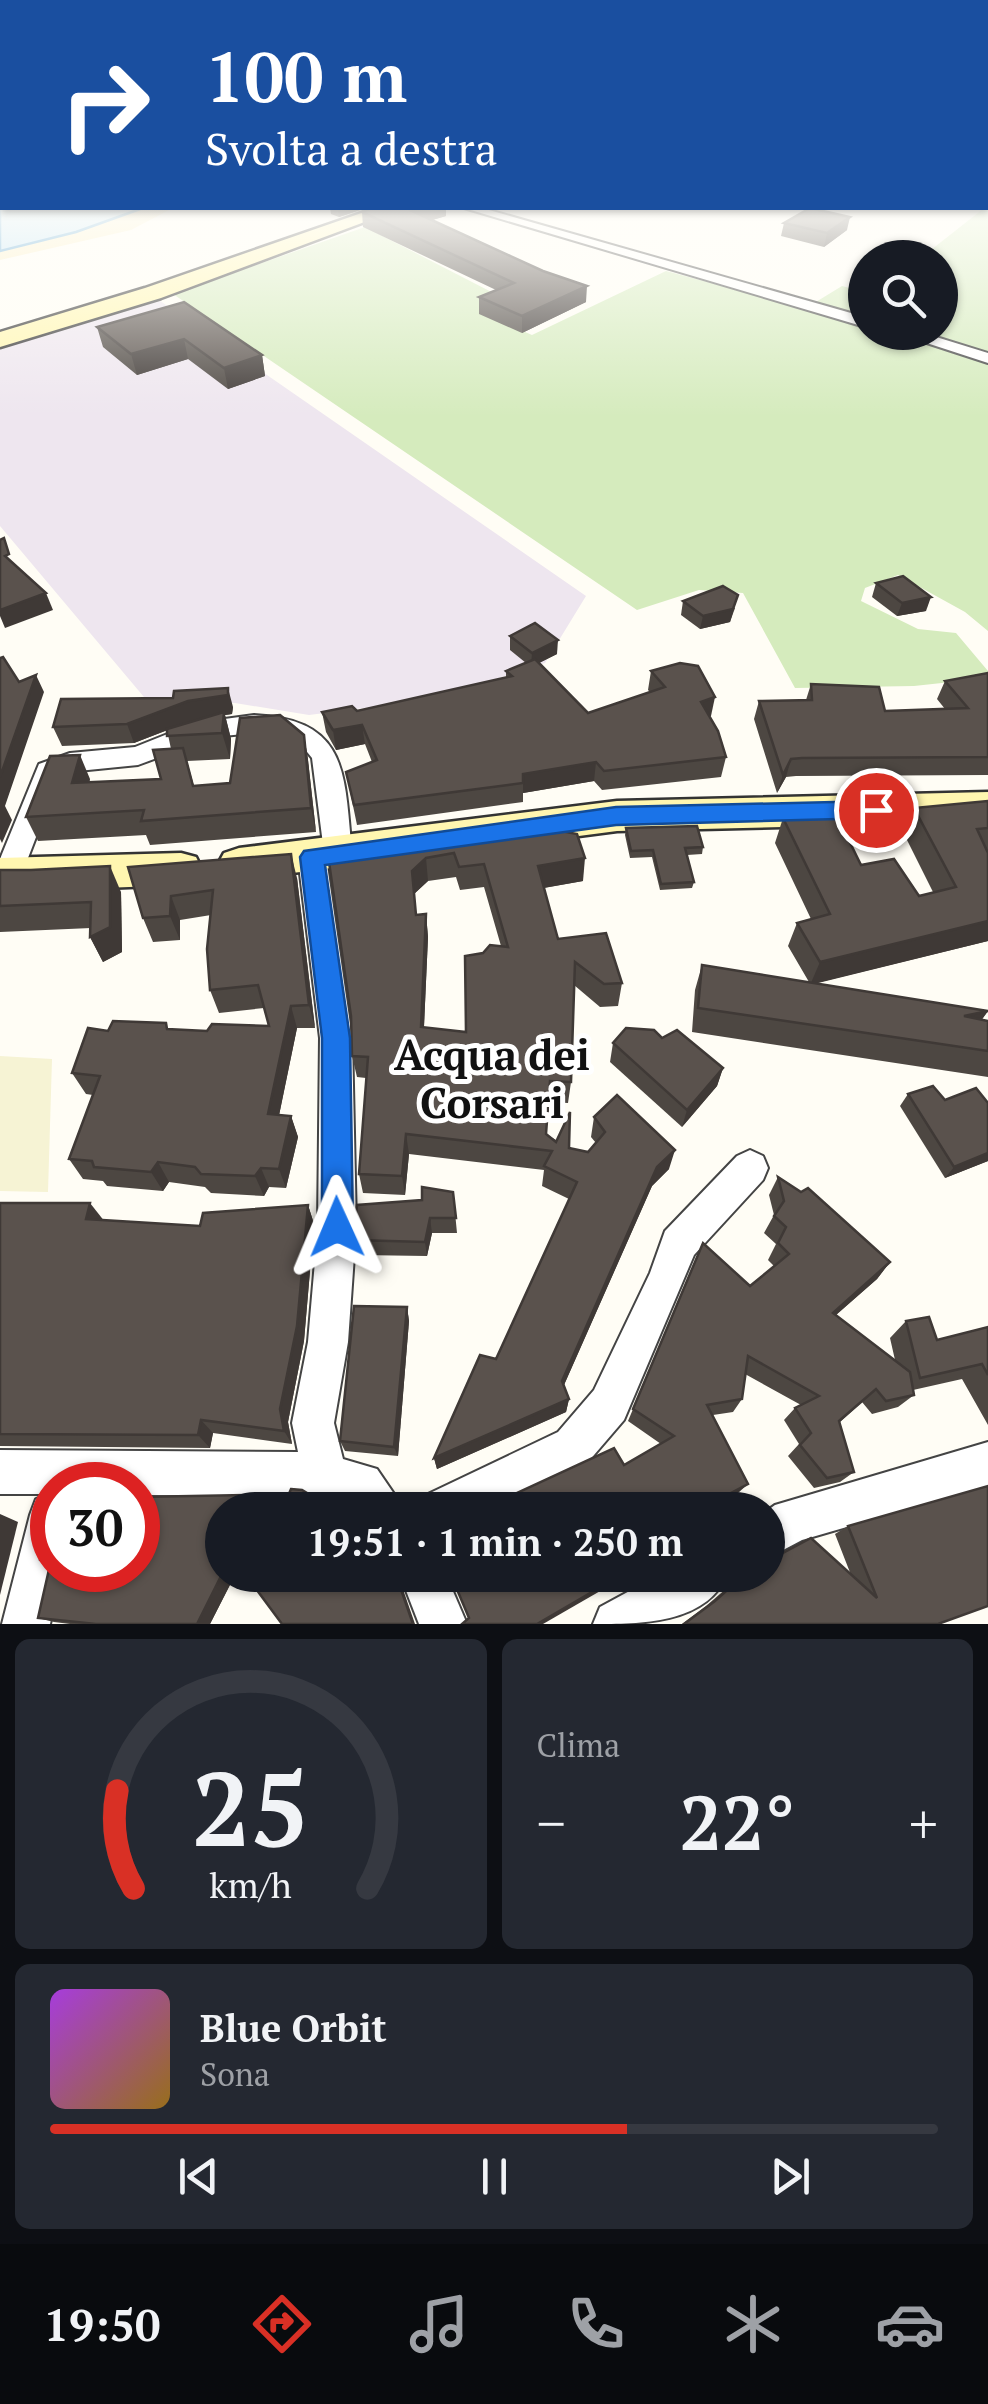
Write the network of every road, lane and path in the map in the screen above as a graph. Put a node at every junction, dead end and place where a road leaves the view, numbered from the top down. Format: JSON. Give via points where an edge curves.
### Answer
{"nodes":[{"id":1,"x":232,"y":266,"type":"edge"},
{"id":2,"x":670,"y":266,"type":"edge"},
{"id":3,"x":848,"y":317,"type":"edge"},
{"id":4,"x":0,"y":340,"type":"edge"},
{"id":5,"x":958,"y":349,"type":"edge"},
{"id":6,"x":988,"y":358,"type":"edge"},
{"id":7,"x":988,"y":807,"type":"edge"},
{"id":8,"x":325,"y":855,"type":"junction"},
{"id":9,"x":4,"y":876,"type":"edge"},
{"id":10,"x":750,"y":1168,"type":"dead end"},
{"id":11,"x":988,"y":1464,"type":"edge"},
{"id":12,"x":0,"y":1472,"type":"edge"},
{"id":13,"x":30,"y":1475,"type":"edge"},
{"id":14,"x":160,"y":1476,"type":"edge"},
{"id":15,"x":326,"y":1478,"type":"junction"},
{"id":16,"x":368,"y":1492,"type":"edge"},
{"id":17,"x":481,"y":1492,"type":"edge"},
{"id":18,"x":785,"y":1525,"type":"edge"},
{"id":19,"x":34,"y":1592,"type":"edge"},
{"id":20,"x":431,"y":1592,"type":"edge"},
{"id":21,"x":673,"y":1592,"type":"edge"},
{"id":22,"x":26,"y":1624,"type":"edge"},
{"id":23,"x":443,"y":1624,"type":"edge"},
{"id":24,"x":616,"y":1624,"type":"edge"}],
"edges":[{"from":1,"to":4,"type":"main road"},
{"from":2,"to":3,"type":"street"},
{"from":5,"to":6,"type":"street"},
{"from":7,"to":8,"type":"main road","via":[[616,816]]},
{"from":8,"to":9,"type":"main road"},
{"from":8,"to":9,"type":"street","via":[[328,770],[318,744],[291,728],[250,722],[180,736],[139,756],[75,759],[48,770]]},
{"from":8,"to":15,"type":"street","via":[[336,1038],[337,1227],[328,1342],[313,1423]]},
{"from":10,"to":17,"type":"street","via":[[678,1244],[609,1405],[573,1447]]},
{"from":11,"to":18,"type":"street"},
{"from":12,"to":13,"type":"street"},
{"from":14,"to":15,"type":"street"},
{"from":15,"to":16,"type":"street","via":[[362,1484]]},
{"from":19,"to":22,"type":"street"},
{"from":20,"to":23,"type":"street"},
{"from":21,"to":24,"type":"street"}]}
